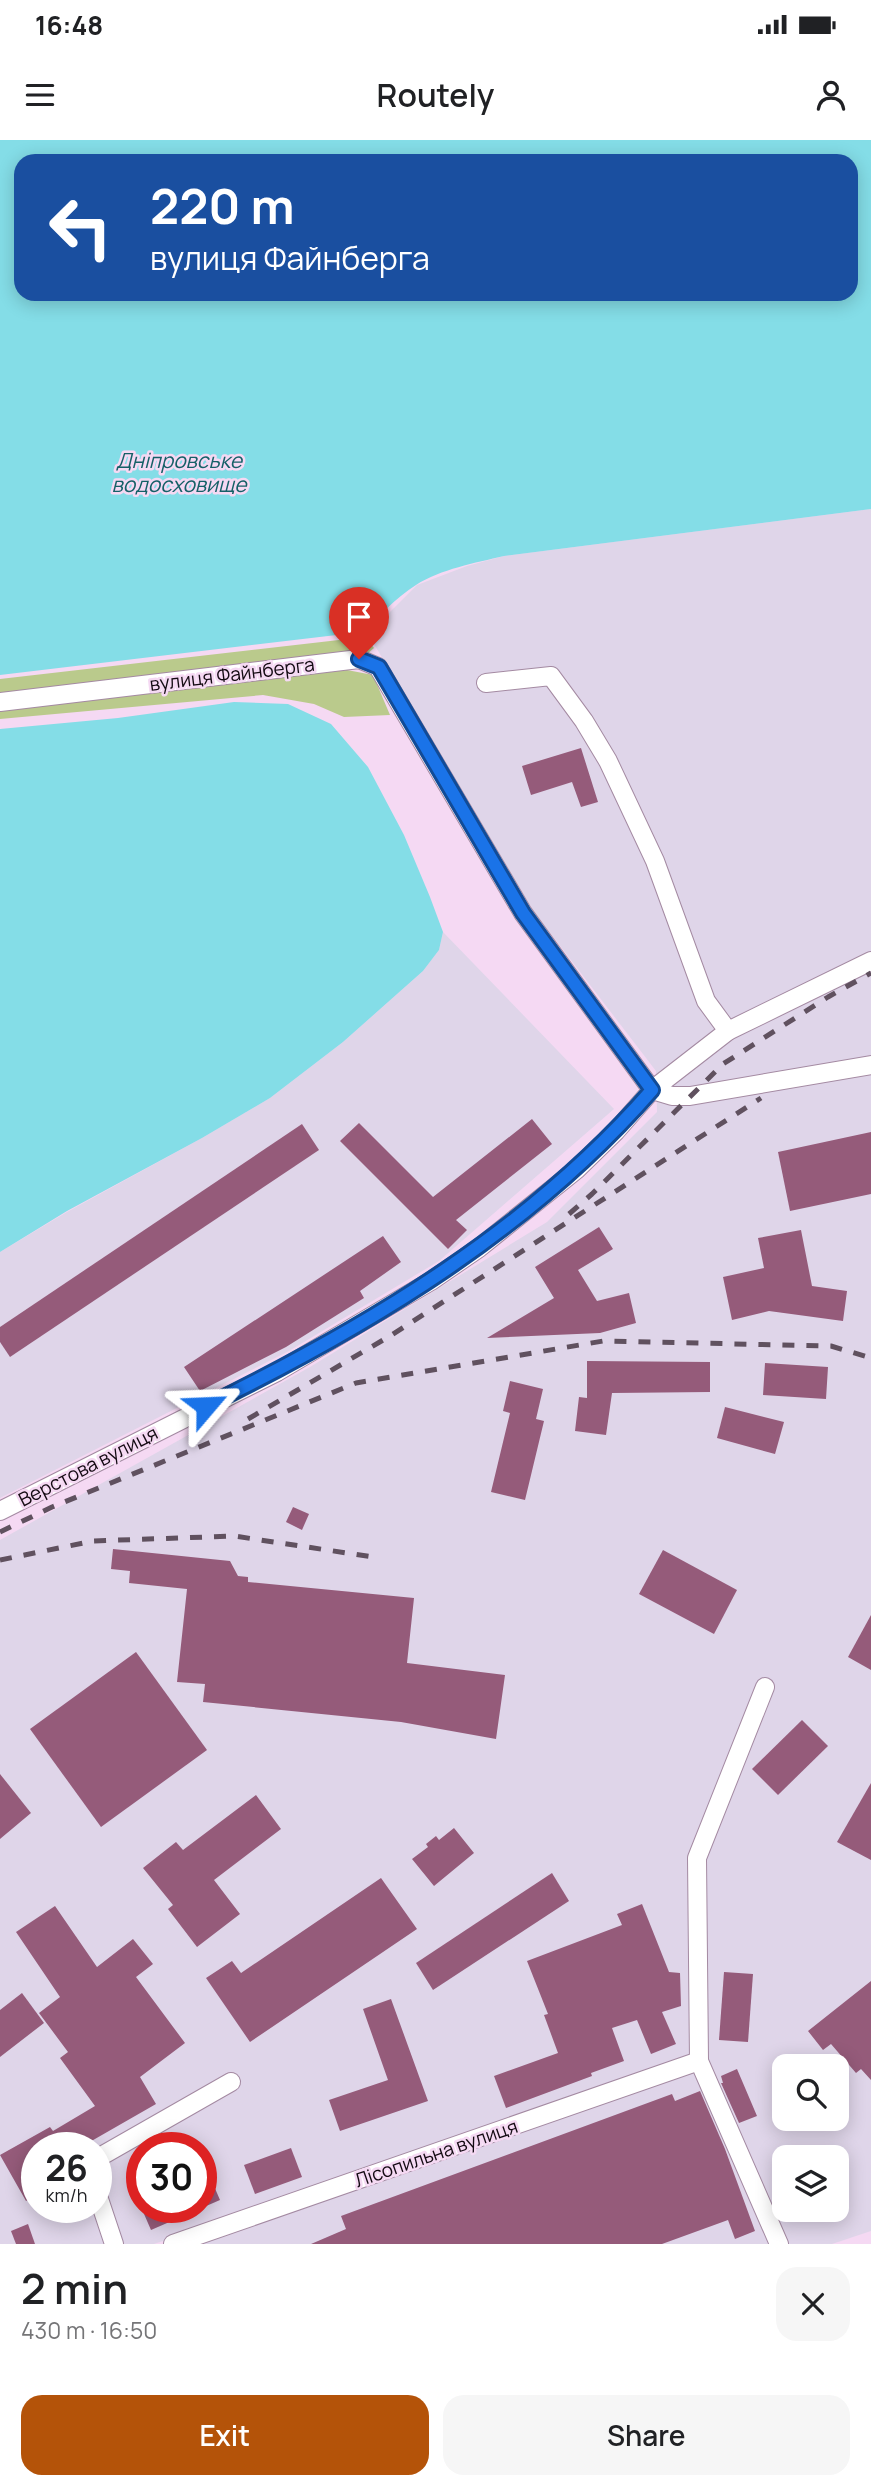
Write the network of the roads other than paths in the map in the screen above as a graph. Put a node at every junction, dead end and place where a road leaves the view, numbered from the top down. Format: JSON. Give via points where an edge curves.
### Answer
{"nodes":[{"id":1,"x":486,"y":683,"type":"dead end"},
{"id":2,"x":0,"y":702,"type":"edge"},
{"id":3,"x":871,"y":961,"type":"edge"},
{"id":4,"x":728,"y":1031,"type":"junction"},
{"id":5,"x":871,"y":1065,"type":"edge"},
{"id":6,"x":652,"y":1090,"type":"junction"},
{"id":7,"x":0,"y":1511,"type":"edge"},
{"id":8,"x":765,"y":1687,"type":"dead end"},
{"id":9,"x":699,"y":2061,"type":"junction"},
{"id":10,"x":231,"y":2082,"type":"dead end"},
{"id":11,"x":112,"y":2150,"type":"edge"},
{"id":12,"x":107,"y":2223,"type":"edge"},
{"id":13,"x":114,"y":2244,"type":"edge"},
{"id":14,"x":173,"y":2244,"type":"edge"},
{"id":15,"x":779,"y":2244,"type":"edge"}],
"edges":[{"from":1,"to":4,"type":"street","via":[[551,676],[584,721],[655,861],[706,1001]]},
{"from":2,"to":6,"type":"street","name":"вулиця Файнберга","via":[[359,659],[379,667],[523,913]]},
{"from":3,"to":4,"type":"street","name":"Верстова вулиця"},
{"from":4,"to":6,"type":"street","name":"Верстова вулиця"},
{"from":5,"to":6,"type":"street","via":[[690,1096]]},
{"from":6,"to":7,"type":"street","name":"Верстова вулиця","via":[[576,1170],[431,1281],[277,1371]]},
{"from":8,"to":9,"type":"street","via":[[697,1858]]},
{"from":9,"to":14,"type":"street","name":"Лісопильна вулиця"},
{"from":9,"to":15,"type":"street"},
{"from":10,"to":11,"type":"street"},
{"from":12,"to":13,"type":"street"}]}
